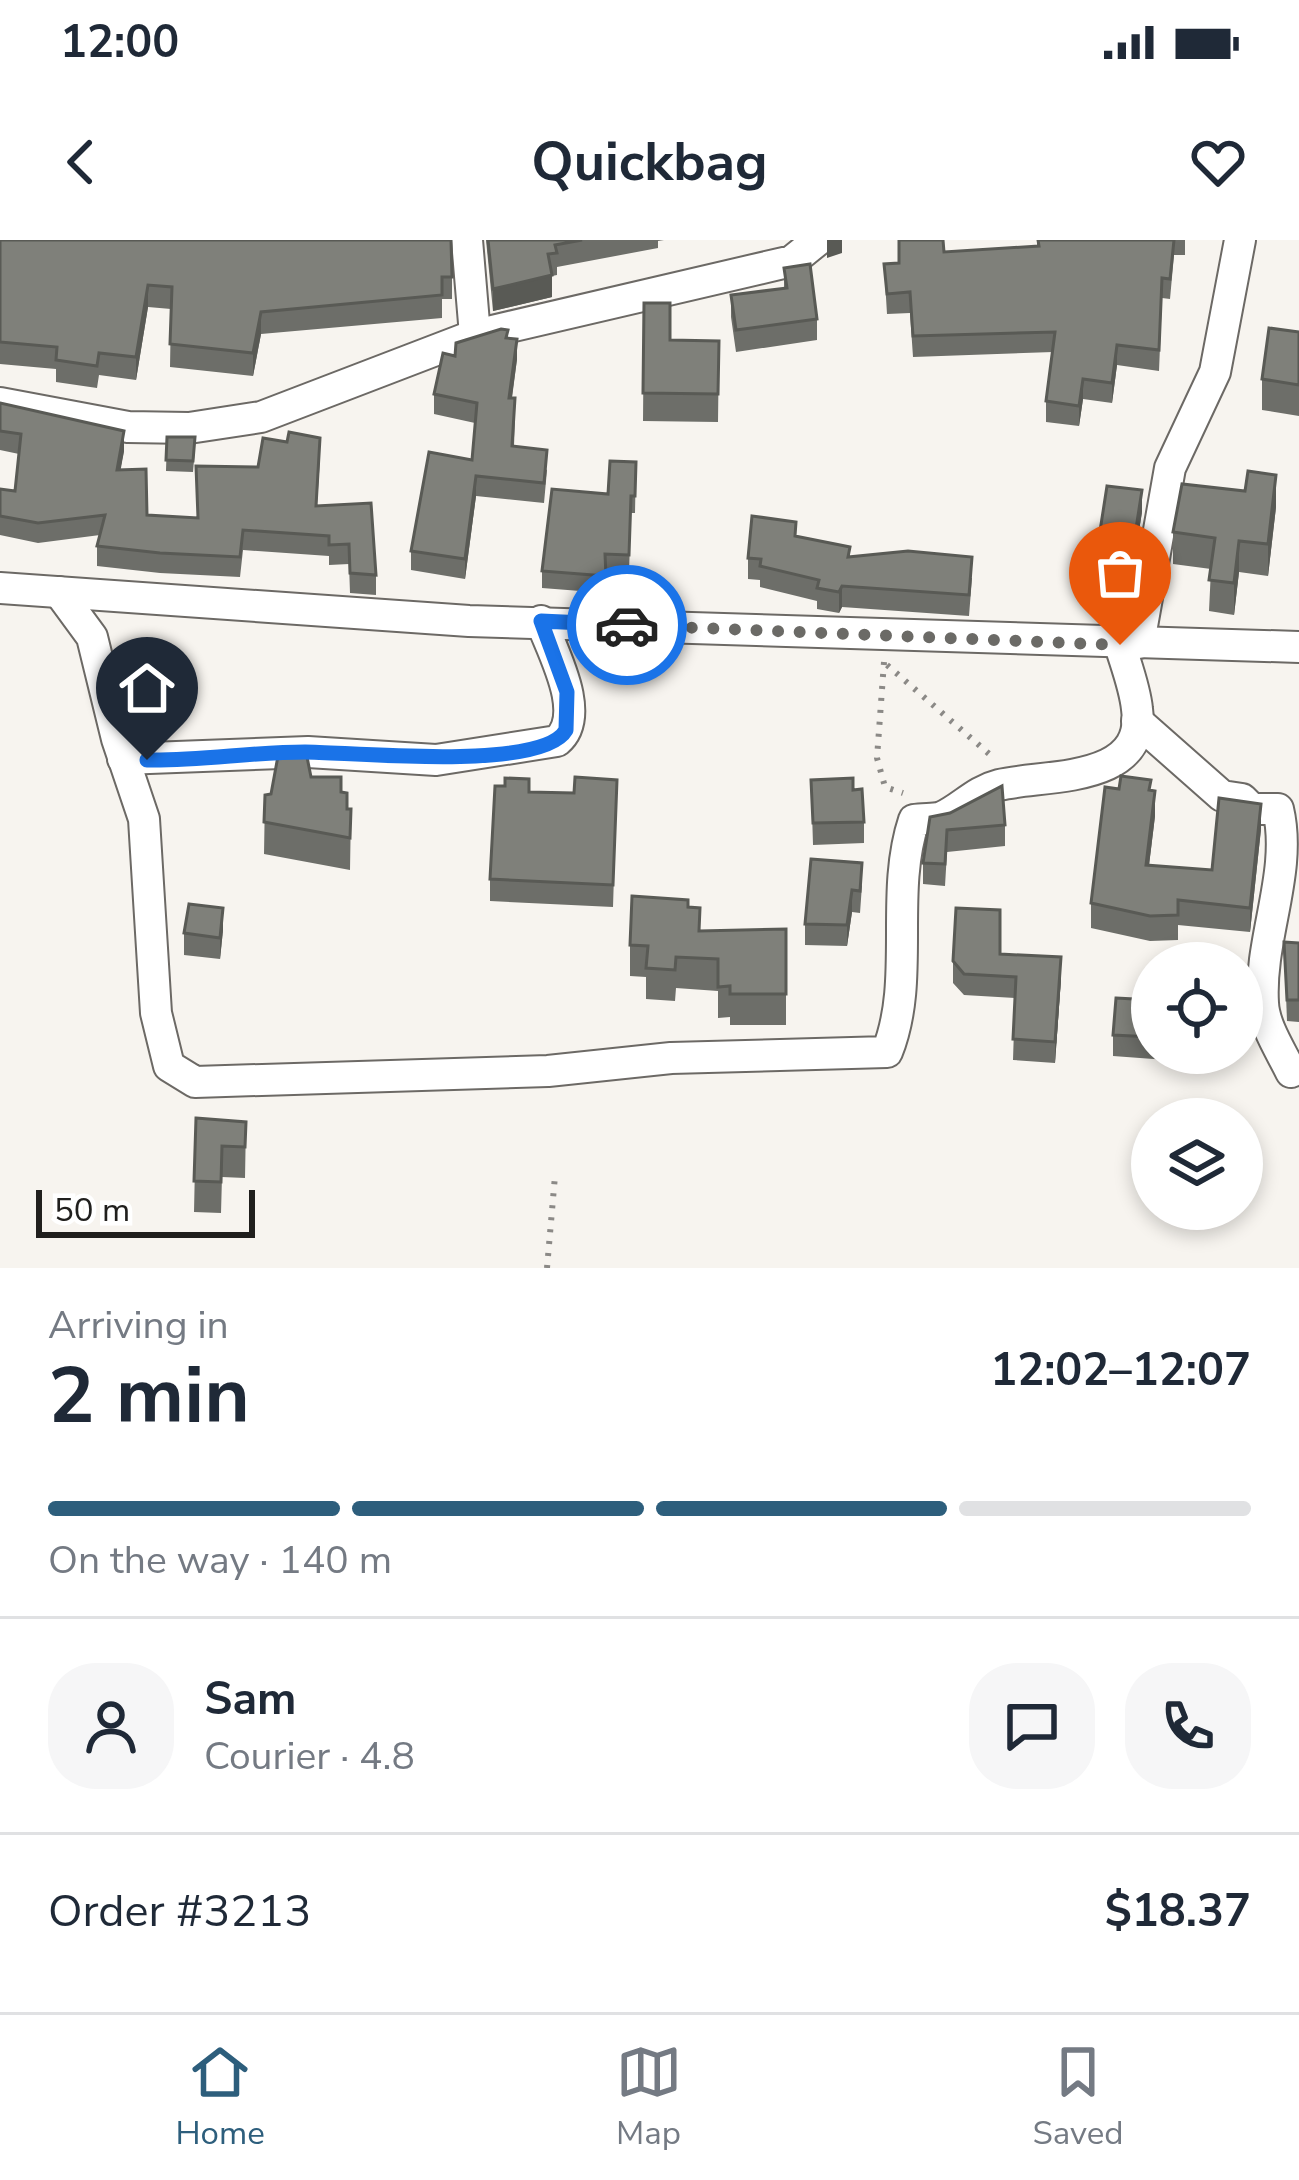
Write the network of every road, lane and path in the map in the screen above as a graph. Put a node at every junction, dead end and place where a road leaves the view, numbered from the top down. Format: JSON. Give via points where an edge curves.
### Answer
{"nodes":[{"id":1,"x":467,"y":240,"type":"edge"},
{"id":2,"x":818,"y":240,"type":"edge"},
{"id":3,"x":1240,"y":240,"type":"edge"},
{"id":4,"x":475,"y":335,"type":"junction"},
{"id":5,"x":0,"y":403,"type":"edge"},
{"id":6,"x":0,"y":588,"type":"edge"},
{"id":7,"x":59,"y":592,"type":"junction"},
{"id":8,"x":541,"y":621,"type":"junction"},
{"id":9,"x":843,"y":635,"type":"junction"},
{"id":10,"x":1129,"y":644,"type":"junction"},
{"id":11,"x":1299,"y":646,"type":"edge"},
{"id":12,"x":884,"y":662,"type":"junction"},
{"id":13,"x":1137,"y":721,"type":"junction"},
{"id":14,"x":123,"y":760,"type":"junction"},
{"id":15,"x":1019,"y":782,"type":"junction"},
{"id":16,"x":912,"y":795,"type":"dead end"},
{"id":17,"x":1291,"y":1072,"type":"dead end"},
{"id":18,"x":555,"y":1175,"type":"dead end"},
{"id":19,"x":547,"y":1268,"type":"edge"}],
"edges":[{"from":1,"to":4,"type":"street"},
{"from":2,"to":4,"type":"street","via":[[791,260]]},
{"from":3,"to":10,"type":"street","via":[[1215,372],[1170,468]]},
{"from":4,"to":5,"type":"street","via":[[261,417],[220,425],[128,428]]},
{"from":6,"to":7,"type":"street"},
{"from":7,"to":8,"type":"street"},
{"from":7,"to":14,"type":"street","via":[[92,637]]},
{"from":8,"to":9,"type":"street"},
{"from":8,"to":14,"type":"street","via":[[567,692],[566,730],[557,741],[436,760],[308,752]]},
{"from":9,"to":10,"type":"street"},
{"from":9,"to":12,"type":"path"},
{"from":10,"to":11,"type":"street"},
{"from":10,"to":13,"type":"street"},
{"from":12,"to":15,"type":"path"},
{"from":12,"to":16,"type":"path","via":[[878,770],[885,787]]},
{"from":13,"to":15,"type":"street","via":[[1114,761]]},
{"from":13,"to":17,"type":"street","via":[[1222,796],[1278,809],[1285,839],[1263,1006]]},
{"from":14,"to":15,"type":"street","via":[[147,838],[164,1048],[169,1066],[195,1082],[887,1052],[898,1023],[900,901],[914,820],[940,818],[972,795]]},
{"from":18,"to":19,"type":"path"}]}
